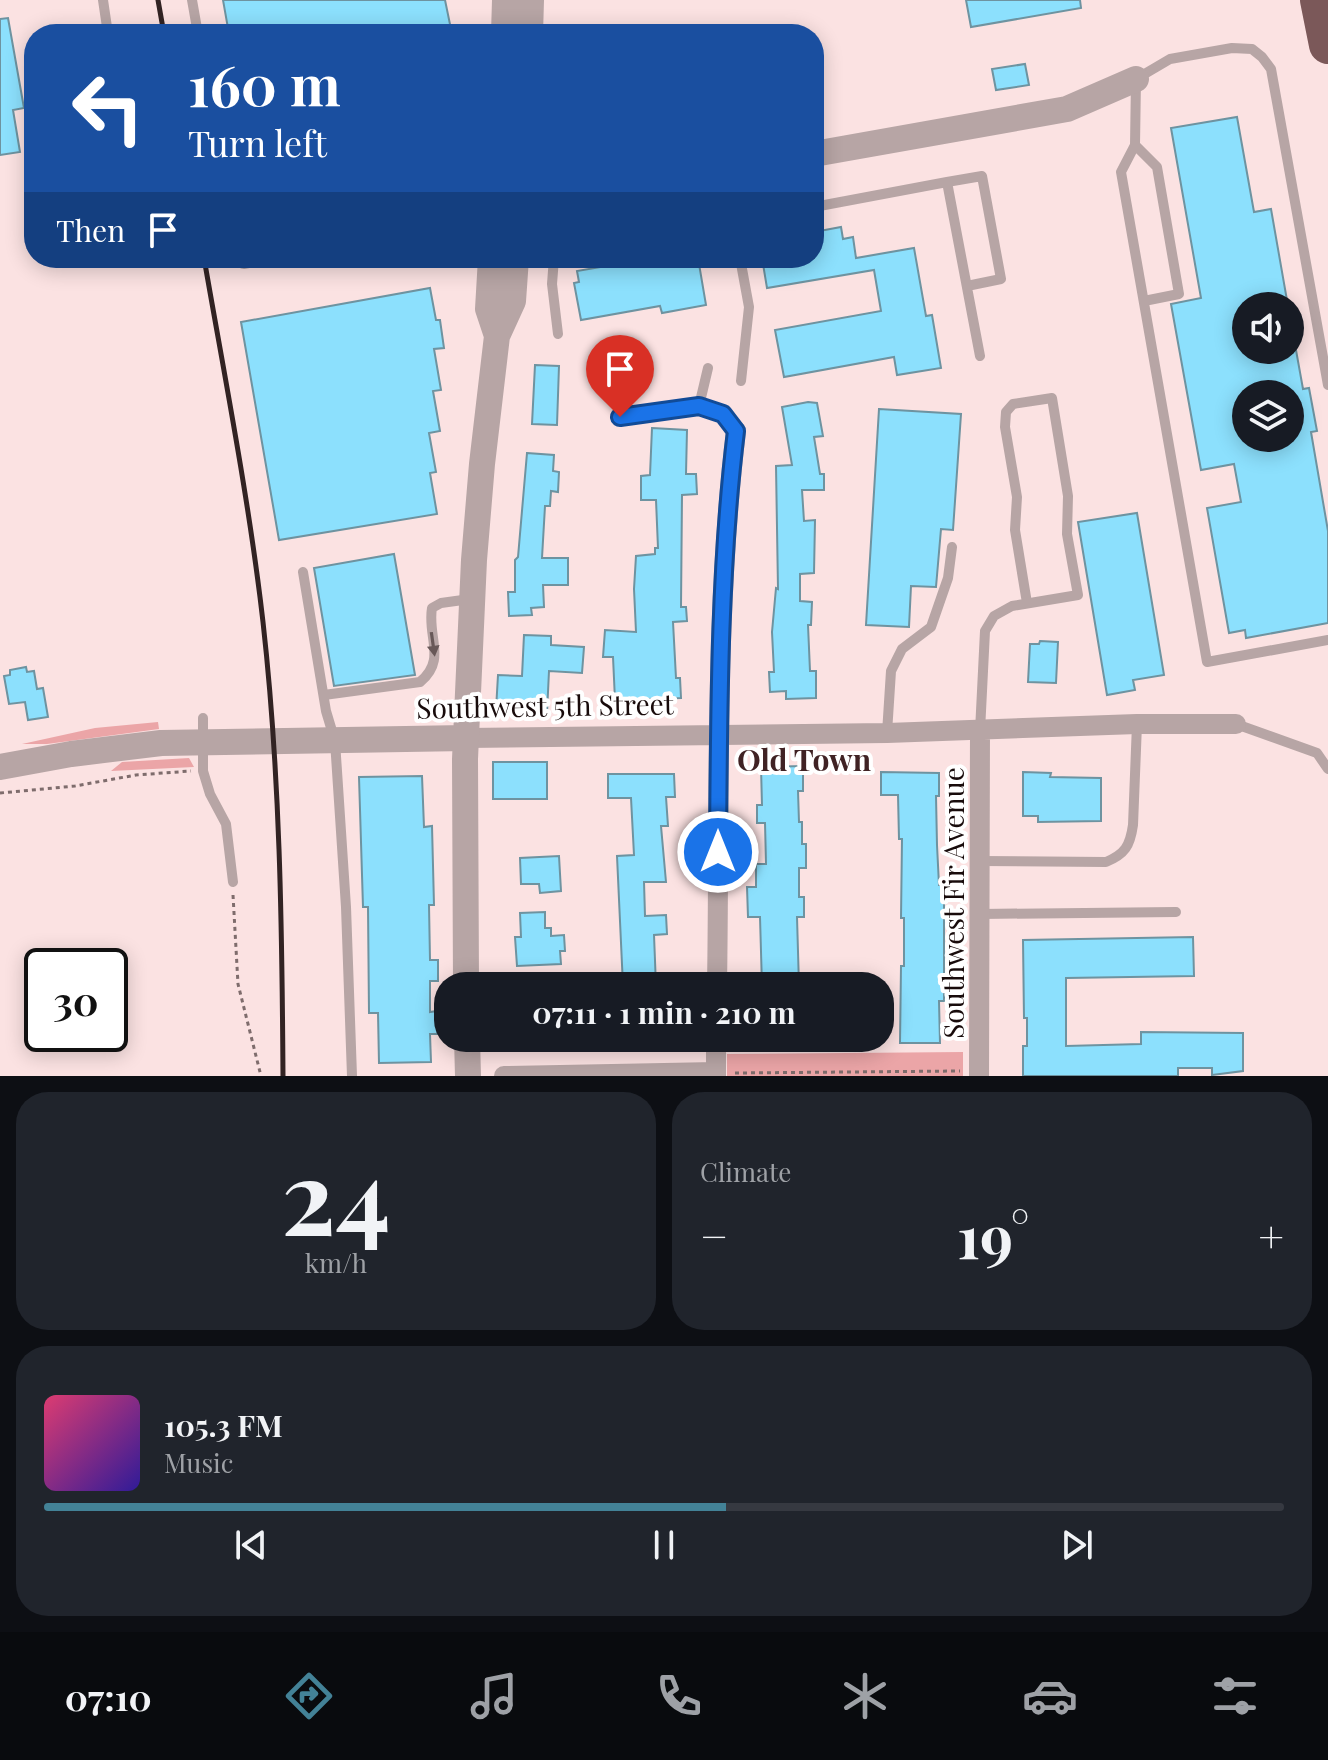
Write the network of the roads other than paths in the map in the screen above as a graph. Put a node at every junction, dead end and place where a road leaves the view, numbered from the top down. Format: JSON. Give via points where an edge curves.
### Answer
{"nodes":[{"id":1,"x":103,"y":0,"type":"edge"},
{"id":2,"x":192,"y":0,"type":"edge"},
{"id":3,"x":505,"y":0,"type":"edge"},
{"id":4,"x":531,"y":0,"type":"edge"},
{"id":5,"x":1319,"y":0,"type":"edge"},
{"id":6,"x":107,"y":24,"type":"edge"},
{"id":7,"x":196,"y":24,"type":"edge"},
{"id":8,"x":504,"y":24,"type":"edge"},
{"id":9,"x":530,"y":24,"type":"edge"},
{"id":10,"x":1328,"y":45,"type":"edge"},
{"id":11,"x":1136,"y":79,"type":"junction"},
{"id":12,"x":1135,"y":145,"type":"junction"},
{"id":13,"x":824,"y":152,"type":"edge"},
{"id":14,"x":947,"y":182,"type":"junction"},
{"id":15,"x":824,"y":205,"type":"edge"},
{"id":16,"x":490,"y":268,"type":"edge"},
{"id":17,"x":515,"y":268,"type":"edge"},
{"id":18,"x":553,"y":268,"type":"edge"},
{"id":19,"x":742,"y":268,"type":"edge"},
{"id":20,"x":967,"y":286,"type":"junction"},
{"id":21,"x":1144,"y":301,"type":"junction"},
{"id":22,"x":558,"y":334,"type":"dead end"},
{"id":23,"x":497,"y":336,"type":"junction"},
{"id":24,"x":980,"y":356,"type":"dead end"},
{"id":25,"x":708,"y":368,"type":"dead end"},
{"id":26,"x":741,"y":381,"type":"dead end"},
{"id":27,"x":1328,"y":385,"type":"edge"},
{"id":28,"x":699,"y":406,"type":"junction"},
{"id":29,"x":620,"y":417,"type":"dead end"},
{"id":30,"x":736,"y":431,"type":"joint"},
{"id":31,"x":952,"y":547,"type":"dead end"},
{"id":32,"x":303,"y":572,"type":"dead end"},
{"id":33,"x":472,"y":599,"type":"junction"},
{"id":34,"x":1027,"y":603,"type":"junction"},
{"id":35,"x":1328,"y":640,"type":"edge"},
{"id":36,"x":324,"y":695,"type":"junction"},
{"id":37,"x":1137,"y":724,"type":"junction"},
{"id":38,"x":1236,"y":724,"type":"joint"},
{"id":39,"x":203,"y":730,"type":"junction"},
{"id":40,"x":980,"y":731,"type":"junction"},
{"id":41,"x":887,"y":733,"type":"junction"},
{"id":42,"x":719,"y":734,"type":"junction"},
{"id":43,"x":466,"y":738,"type":"junction"},
{"id":44,"x":335,"y":741,"type":"junction"},
{"id":45,"x":0,"y":767,"type":"edge"},
{"id":46,"x":1328,"y":769,"type":"edge"},
{"id":47,"x":981,"y":861,"type":"junction"},
{"id":48,"x":233,"y":882,"type":"road end"},
{"id":49,"x":1176,"y":912,"type":"dead end"},
{"id":50,"x":981,"y":914,"type":"junction"},
{"id":51,"x":466,"y":972,"type":"edge"},
{"id":52,"x":717,"y":972,"type":"edge"},
{"id":53,"x":467,"y":1052,"type":"edge"},
{"id":54,"x":716,"y":1052,"type":"edge"},
{"id":55,"x":979,"y":1073,"type":"edge"},
{"id":56,"x":716,"y":1074,"type":"edge"},
{"id":57,"x":352,"y":1076,"type":"edge"},
{"id":58,"x":468,"y":1076,"type":"edge"},
{"id":59,"x":504,"y":1076,"type":"edge"}],
"edges":[{"from":1,"to":6,"type":"lane"},
{"from":2,"to":7,"type":"lane"},
{"from":3,"to":8,"type":"street"},
{"from":4,"to":9,"type":"street"},
{"from":5,"to":10,"type":"highway"},
{"from":11,"to":12,"type":"lane"},
{"from":11,"to":13,"type":"street","via":[[1067,109]]},
{"from":11,"to":27,"type":"lane","via":[[1170,59],[1232,48],[1252,49],[1271,69]]},
{"from":12,"to":21,"type":"lane","via":[[1121,172]]},
{"from":12,"to":21,"type":"lane","via":[[1157,167],[1179,294]]},
{"from":14,"to":15,"type":"lane"},
{"from":14,"to":20,"type":"lane"},
{"from":14,"to":20,"type":"lane","via":[[982,176],[1001,279]]},
{"from":16,"to":23,"type":"street","via":[[488,309]]},
{"from":17,"to":23,"type":"street","via":[[513,301]]},
{"from":18,"to":22,"type":"lane"},
{"from":19,"to":26,"type":"lane","via":[[749,307]]},
{"from":20,"to":24,"type":"lane"},
{"from":21,"to":35,"type":"lane","via":[[1207,662]]},
{"from":23,"to":33,"type":"street"},
{"from":25,"to":28,"type":"lane"},
{"from":28,"to":29,"type":"lane"},
{"from":28,"to":30,"type":"lane","via":[[723,414]]},
{"from":30,"to":42,"type":"street","via":[[728,497]]},
{"from":31,"to":41,"type":"lane","via":[[948,578],[931,627],[902,649],[891,671]]},
{"from":32,"to":36,"type":"lane"},
{"from":33,"to":36,"type":"lane","one_way":true,"via":[[432,608],[435,659],[431,673],[420,682]]},
{"from":33,"to":43,"type":"street"},
{"from":34,"to":34,"type":"lane","via":[[1078,595],[1052,398],[1013,404],[1006,412]]},
{"from":34,"to":40,"type":"lane","via":[[994,616],[985,631]]},
{"from":36,"to":44,"type":"lane"},
{"from":37,"to":38,"type":"street","name":"Southwest 5th Street"},
{"from":37,"to":40,"type":"street","name":"Southwest 5th Street"},
{"from":37,"to":47,"type":"lane","via":[[1133,825],[1123,855],[1106,862]]},
{"from":38,"to":46,"type":"lane","via":[[1317,753]]},
{"from":39,"to":44,"type":"street","name":"Southwest 5th Street"},
{"from":39,"to":45,"type":"street","name":"Southwest 5th Street"},
{"from":39,"to":48,"type":"lane","via":[[203,771],[226,824]]},
{"from":40,"to":41,"type":"street","name":"Southwest 5th Street"},
{"from":40,"to":47,"type":"street","name":"Southwest Fir Avenue"},
{"from":41,"to":42,"type":"street","name":"Southwest 5th Street"},
{"from":42,"to":43,"type":"street","name":"Southwest 5th Street"},
{"from":42,"to":52,"type":"street"},
{"from":43,"to":44,"type":"street","name":"Southwest 5th Street"},
{"from":43,"to":51,"type":"street"},
{"from":44,"to":57,"type":"lane"},
{"from":47,"to":50,"type":"street","name":"Southwest Fir Avenue"},
{"from":49,"to":50,"type":"lane"},
{"from":50,"to":55,"type":"street","name":"Southwest Fir Avenue"},
{"from":53,"to":58,"type":"street"},
{"from":54,"to":56,"type":"street"},
{"from":56,"to":59,"type":"street"}]}
